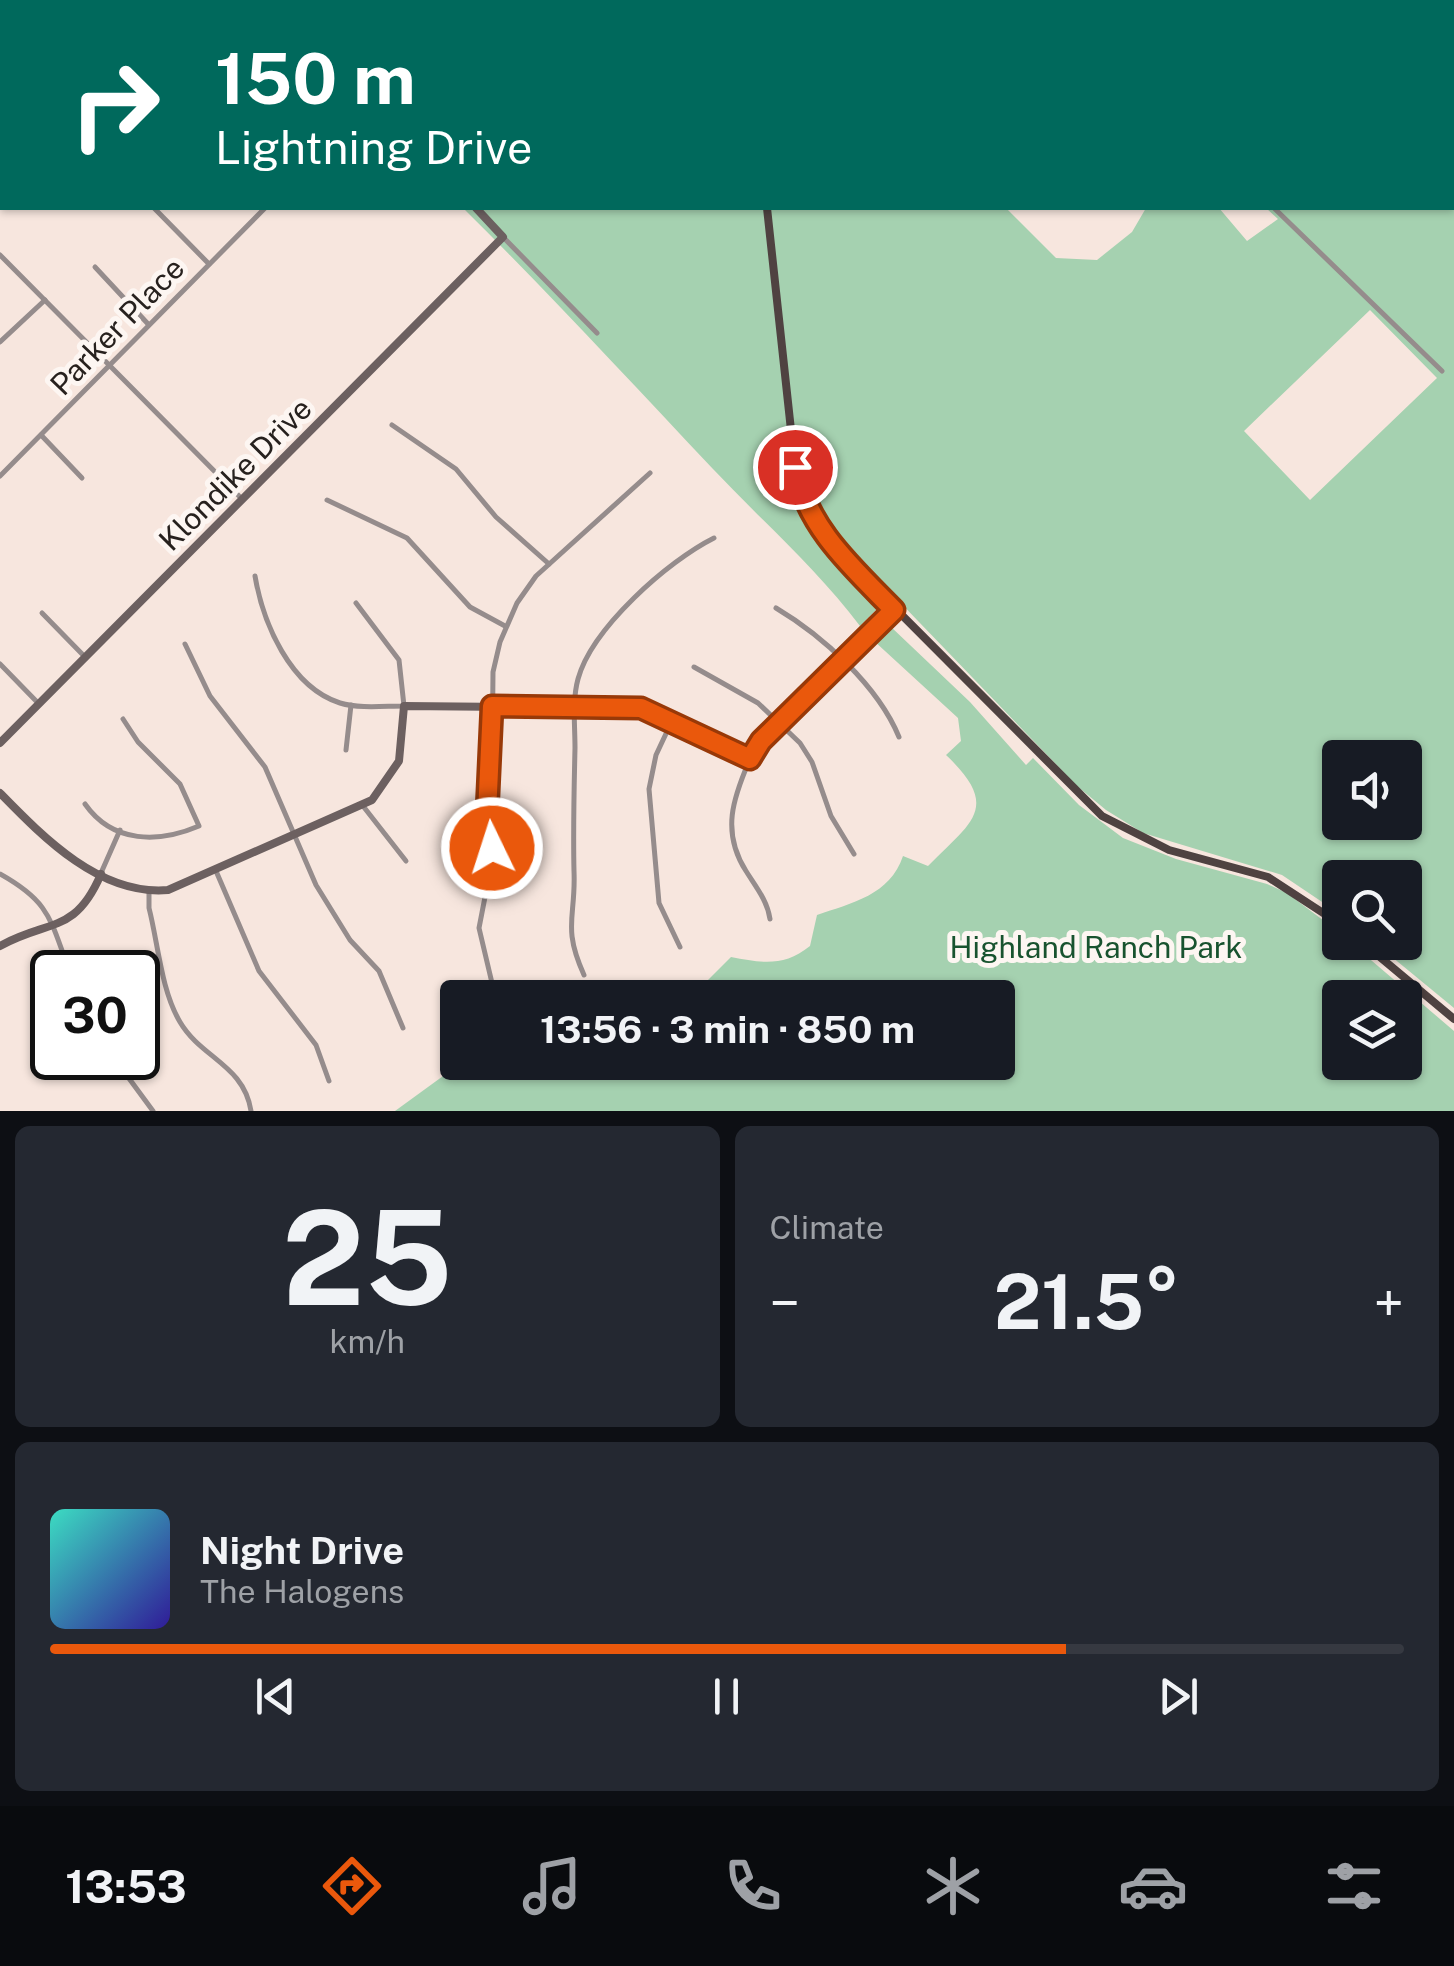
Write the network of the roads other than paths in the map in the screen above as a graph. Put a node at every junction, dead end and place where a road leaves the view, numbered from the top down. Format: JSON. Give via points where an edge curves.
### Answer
{"nodes":[{"id":1,"x":156,"y":210,"type":"edge"},
{"id":2,"x":263,"y":210,"type":"edge"},
{"id":3,"x":478,"y":210,"type":"edge"},
{"id":4,"x":768,"y":210,"type":"edge"},
{"id":5,"x":1276,"y":210,"type":"edge"},
{"id":6,"x":502,"y":238,"type":"junction"},
{"id":7,"x":0,"y":255,"type":"edge"},
{"id":8,"x":210,"y":264,"type":"junction"},
{"id":9,"x":95,"y":267,"type":"dead end"},
{"id":10,"x":45,"y":300,"type":"junction"},
{"id":11,"x":149,"y":326,"type":"junction"},
{"id":12,"x":597,"y":334,"type":"dead end"},
{"id":13,"x":0,"y":342,"type":"edge"},
{"id":14,"x":110,"y":366,"type":"junction"},
{"id":15,"x":1442,"y":371,"type":"dead end"},
{"id":16,"x":392,"y":426,"type":"dead end"},
{"id":17,"x":41,"y":435,"type":"junction"},
{"id":18,"x":650,"y":473,"type":"dead end"},
{"id":19,"x":0,"y":476,"type":"edge"},
{"id":20,"x":82,"y":478,"type":"dead end"},
{"id":21,"x":242,"y":499,"type":"junction"},
{"id":22,"x":328,"y":500,"type":"dead end"},
{"id":23,"x":714,"y":538,"type":"dead end"},
{"id":24,"x":549,"y":564,"type":"junction"},
{"id":25,"x":254,"y":576,"type":"dead end"},
{"id":26,"x":356,"y":604,"type":"dead end"},
{"id":27,"x":776,"y":608,"type":"dead end"},
{"id":28,"x":894,"y":610,"type":"junction"},
{"id":29,"x":42,"y":613,"type":"dead end"},
{"id":30,"x":505,"y":626,"type":"junction"},
{"id":31,"x":185,"y":644,"type":"dead end"},
{"id":32,"x":86,"y":658,"type":"junction"},
{"id":33,"x":841,"y":662,"type":"junction"},
{"id":34,"x":0,"y":664,"type":"edge"},
{"id":35,"x":694,"y":666,"type":"dead end"},
{"id":36,"x":39,"y":704,"type":"junction"},
{"id":37,"x":351,"y":705,"type":"junction"},
{"id":38,"x":404,"y":706,"type":"junction"},
{"id":39,"x":492,"y":706,"type":"junction"},
{"id":40,"x":575,"y":706,"type":"junction"},
{"id":41,"x":123,"y":719,"type":"dead end"},
{"id":42,"x":673,"y":720,"type":"junction"},
{"id":43,"x":780,"y":722,"type":"junction"},
{"id":44,"x":899,"y":738,"type":"dead end"},
{"id":45,"x":0,"y":743,"type":"edge"},
{"id":46,"x":346,"y":750,"type":"dead end"},
{"id":47,"x":750,"y":759,"type":"junction"},
{"id":48,"x":0,"y":793,"type":"edge"},
{"id":49,"x":86,"y":804,"type":"dead end"},
{"id":50,"x":363,"y":806,"type":"junction"},
{"id":51,"x":120,"y":830,"type":"junction"},
{"id":52,"x":295,"y":837,"type":"junction"},
{"id":53,"x":854,"y":854,"type":"dead end"},
{"id":54,"x":406,"y":861,"type":"dead end"},
{"id":55,"x":216,"y":871,"type":"junction"},
{"id":56,"x":0,"y":874,"type":"edge"},
{"id":57,"x":101,"y":874,"type":"junction"},
{"id":58,"x":150,"y":890,"type":"junction"},
{"id":59,"x":1322,"y":912,"type":"edge"},
{"id":60,"x":770,"y":919,"type":"dead end"},
{"id":61,"x":54,"y":927,"type":"junction"},
{"id":62,"x":0,"y":946,"type":"edge"},
{"id":63,"x":680,"y":946,"type":"dead end"},
{"id":64,"x":62,"y":950,"type":"edge"},
{"id":65,"x":1384,"y":960,"type":"edge"},
{"id":66,"x":584,"y":975,"type":"dead end"},
{"id":67,"x":491,"y":980,"type":"edge"},
{"id":68,"x":1454,"y":1019,"type":"edge"},
{"id":69,"x":403,"y":1028,"type":"dead end"},
{"id":70,"x":130,"y":1080,"type":"edge"},
{"id":71,"x":329,"y":1081,"type":"dead end"},
{"id":72,"x":152,"y":1111,"type":"edge"},
{"id":73,"x":251,"y":1111,"type":"edge"}],
"edges":[{"from":1,"to":8,"type":"street"},
{"from":2,"to":8,"type":"street","name":"Parker Place"},
{"from":3,"to":6,"type":"main road"},
{"from":4,"to":28,"type":"main road","via":[[800,489],[823,534]]},
{"from":5,"to":15,"type":"street"},
{"from":6,"to":12,"type":"street"},
{"from":6,"to":21,"type":"main road","name":"Klondike Drive"},
{"from":7,"to":10,"type":"street"},
{"from":8,"to":11,"type":"street","name":"Parker Place"},
{"from":9,"to":11,"type":"street"},
{"from":10,"to":13,"type":"street"},
{"from":10,"to":14,"type":"street"},
{"from":11,"to":14,"type":"street","name":"Parker Place"},
{"from":14,"to":17,"type":"street","name":"Parker Place"},
{"from":14,"to":21,"type":"street"},
{"from":16,"to":24,"type":"street","via":[[456,468],[496,517]]},
{"from":17,"to":19,"type":"street","name":"Parker Place"},
{"from":17,"to":20,"type":"street"},
{"from":18,"to":24,"type":"street"},
{"from":21,"to":32,"type":"main road","name":"Klondike Drive"},
{"from":22,"to":30,"type":"street","via":[[407,538],[470,607]]},
{"from":23,"to":40,"type":"street","via":[[636,596],[585,662]]},
{"from":24,"to":30,"type":"street"},
{"from":25,"to":37,"type":"street","via":[[267,623],[290,662],[326,696]]},
{"from":26,"to":38,"type":"street","via":[[399,660]]},
{"from":27,"to":33,"type":"street"},
{"from":28,"to":33,"type":"main road"},
{"from":28,"to":59,"type":"main road","via":[[1102,816],[1152,843],[1279,882]]},
{"from":29,"to":32,"type":"street"},
{"from":30,"to":39,"type":"street"},
{"from":31,"to":52,"type":"street","via":[[210,696],[265,767]]},
{"from":32,"to":36,"type":"main road","name":"Klondike Drive"},
{"from":33,"to":43,"type":"main road"},
{"from":33,"to":44,"type":"street","via":[[882,703]]},
{"from":34,"to":36,"type":"street"},
{"from":35,"to":43,"type":"street"},
{"from":36,"to":45,"type":"main road","name":"Klondike Drive"},
{"from":37,"to":38,"type":"street"},
{"from":37,"to":46,"type":"street"},
{"from":38,"to":39,"type":"main road"},
{"from":38,"to":50,"type":"main road","via":[[399,761]]},
{"from":39,"to":40,"type":"main road"},
{"from":39,"to":67,"type":"street","via":[[492,861],[479,928]]},
{"from":40,"to":42,"type":"main road","via":[[629,706]]},
{"from":40,"to":66,"type":"street","via":[[569,934]]},
{"from":41,"to":51,"type":"street","via":[[180,784],[200,826],[157,840]]},
{"from":42,"to":47,"type":"main road"},
{"from":42,"to":63,"type":"street","via":[[649,789],[659,902]]},
{"from":43,"to":47,"type":"main road"},
{"from":43,"to":53,"type":"street","via":[[807,752]]},
{"from":47,"to":60,"type":"street","via":[[735,794],[731,828]]},
{"from":48,"to":57,"type":"main road","via":[[56,848]]},
{"from":49,"to":51,"type":"street"},
{"from":50,"to":52,"type":"main road"},
{"from":50,"to":54,"type":"street"},
{"from":51,"to":57,"type":"street"},
{"from":52,"to":55,"type":"main road"},
{"from":52,"to":69,"type":"street","via":[[341,926],[385,982]]},
{"from":55,"to":58,"type":"main road","via":[[177,888]]},
{"from":55,"to":71,"type":"street","via":[[259,971],[308,1034]]},
{"from":56,"to":61,"type":"street","via":[[39,898]]},
{"from":57,"to":58,"type":"main road"},
{"from":57,"to":61,"type":"main road","via":[[86,905]]},
{"from":58,"to":73,"type":"street","via":[[176,1016],[238,1076]]},
{"from":61,"to":62,"type":"main road"},
{"from":61,"to":64,"type":"street"},
{"from":65,"to":68,"type":"main road"},
{"from":70,"to":72,"type":"street"}]}
